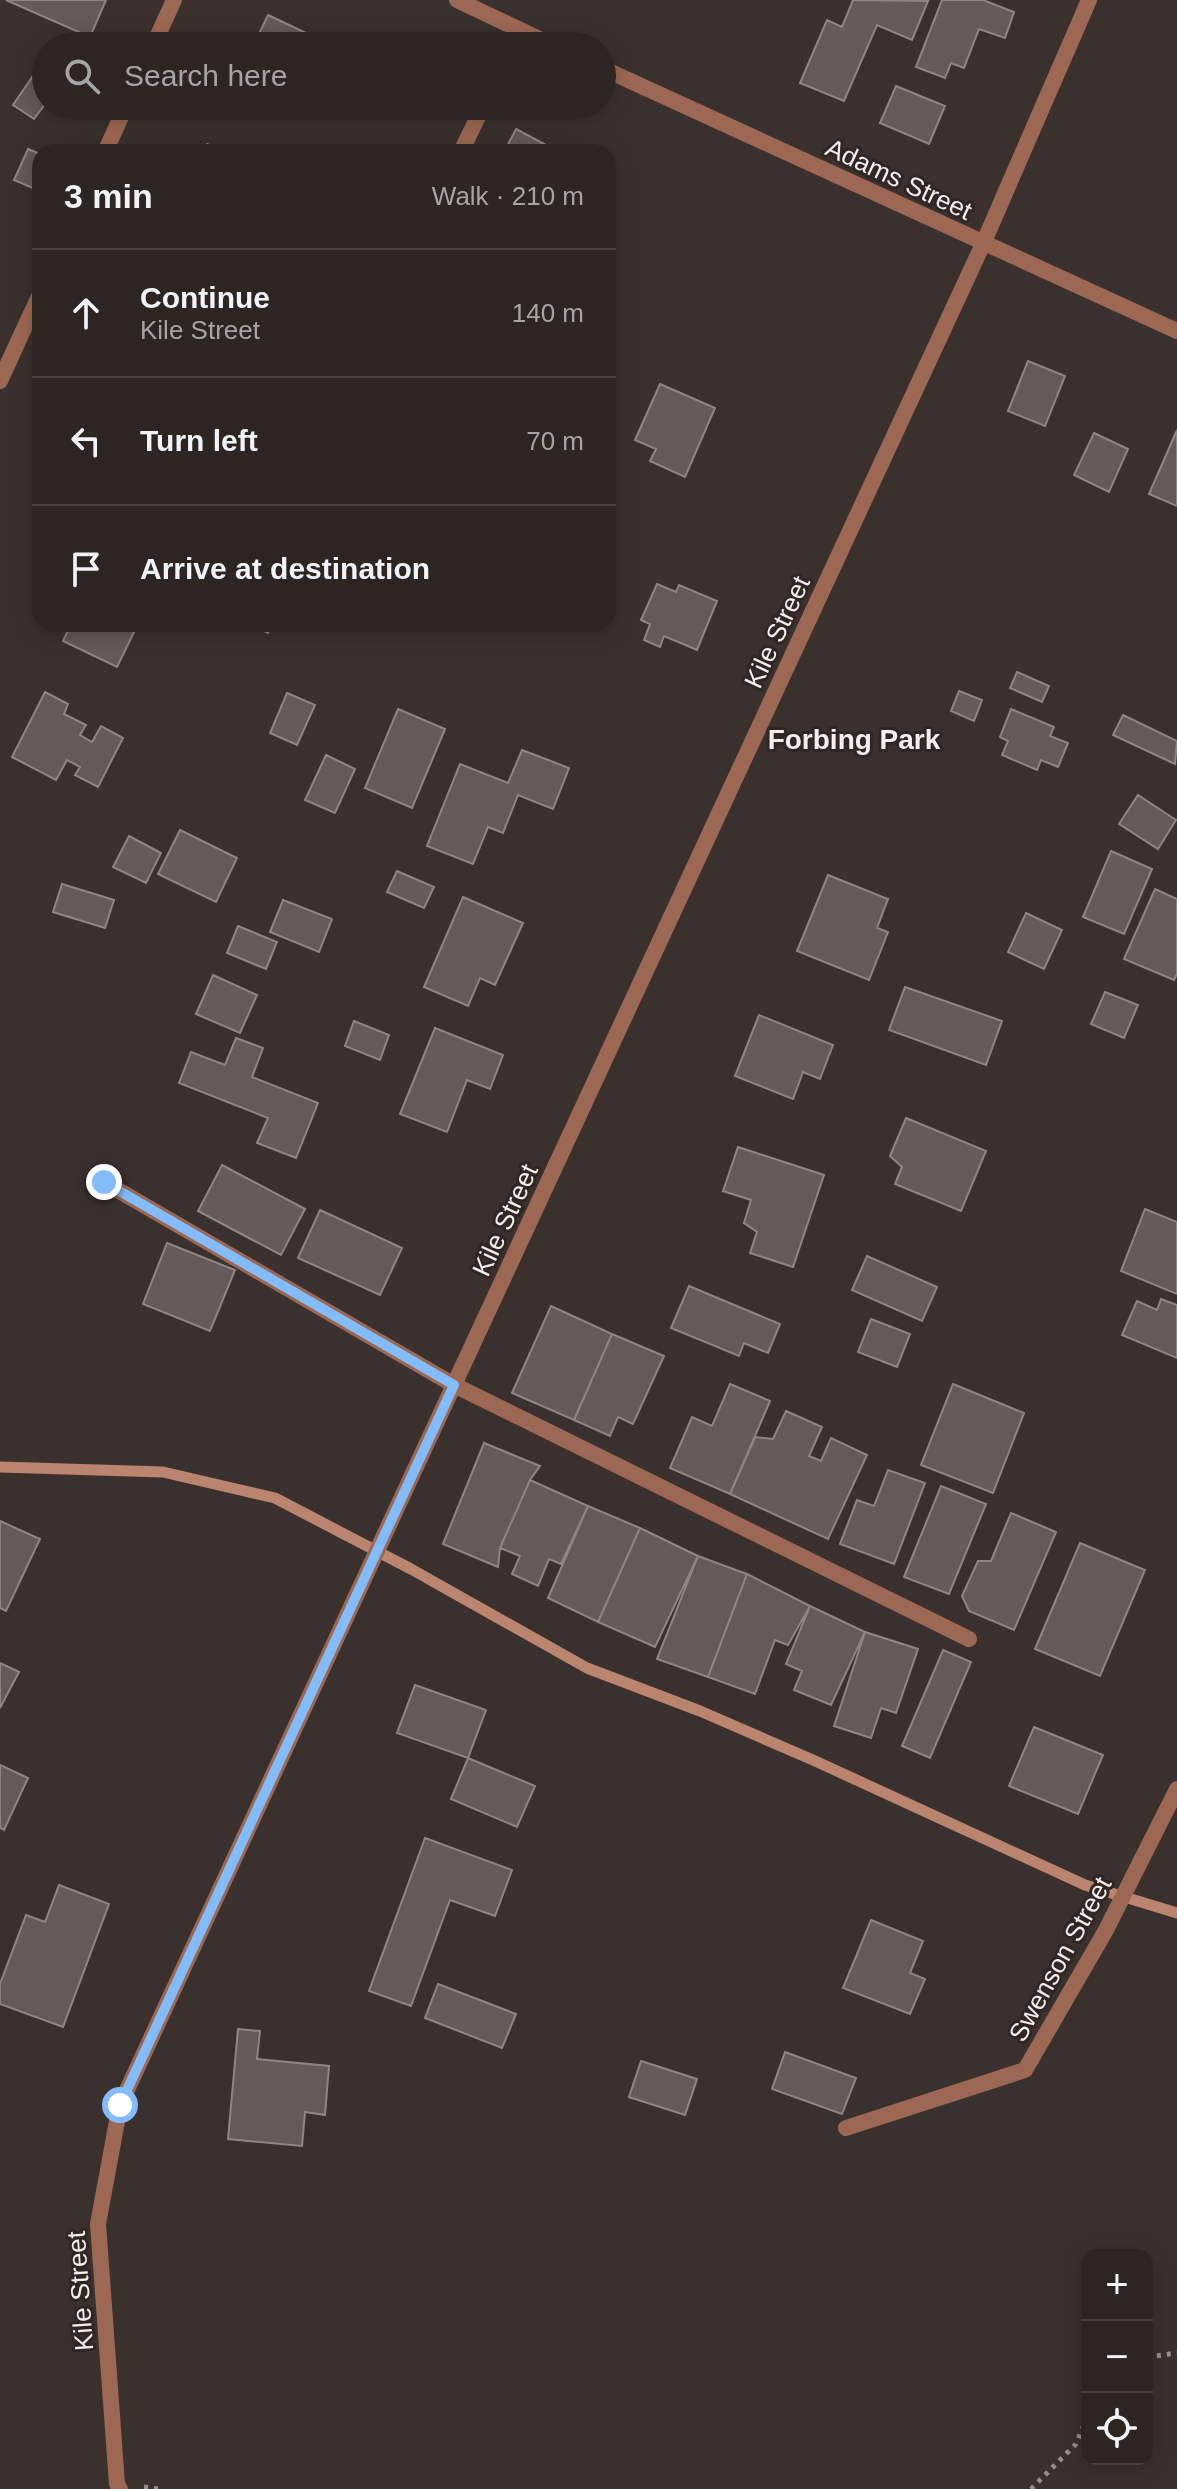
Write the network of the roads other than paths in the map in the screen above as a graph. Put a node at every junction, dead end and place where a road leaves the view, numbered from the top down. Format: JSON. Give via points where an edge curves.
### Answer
{"nodes":[{"id":1,"x":174,"y":0,"type":"edge"},
{"id":2,"x":457,"y":0,"type":"edge"},
{"id":3,"x":1089,"y":0,"type":"edge"},
{"id":4,"x":519,"y":30,"type":"joint"},
{"id":5,"x":159,"y":32,"type":"edge"},
{"id":6,"x":523,"y":32,"type":"edge"},
{"id":7,"x":616,"y":74,"type":"edge"},
{"id":8,"x":120,"y":120,"type":"edge"},
{"id":9,"x":476,"y":120,"type":"edge"},
{"id":10,"x":109,"y":144,"type":"edge"},
{"id":11,"x":465,"y":144,"type":"edge"},
{"id":12,"x":983,"y":244,"type":"junction"},
{"id":13,"x":32,"y":311,"type":"edge"},
{"id":14,"x":1177,"y":331,"type":"edge"},
{"id":15,"x":0,"y":381,"type":"edge"},
{"id":16,"x":104,"y":1182,"type":"dead end"},
{"id":17,"x":454,"y":1385,"type":"junction"},
{"id":18,"x":969,"y":1639,"type":"dead end"},
{"id":19,"x":1177,"y":1789,"type":"edge"},
{"id":20,"x":846,"y":2128,"type":"dead end"},
{"id":21,"x":120,"y":2489,"type":"edge"}],
"edges":[{"from":1,"to":5,"type":"street"},
{"from":2,"to":4,"type":"street"},
{"from":3,"to":12,"type":"street","name":"Kile Street"},
{"from":4,"to":6,"type":"street"},
{"from":7,"to":12,"type":"street","name":"Adams Street"},
{"from":8,"to":10,"type":"street"},
{"from":9,"to":11,"type":"street"},
{"from":12,"to":14,"type":"street","name":"Adams Street"},
{"from":12,"to":17,"type":"street","name":"Kile Street"},
{"from":13,"to":15,"type":"street"},
{"from":16,"to":17,"type":"street"},
{"from":17,"to":18,"type":"street"},
{"from":17,"to":21,"type":"street","name":"Kile Street","via":[[120,2105],[98,2224]]},
{"from":19,"to":20,"type":"street","name":"Swenson Street","via":[[1106,1930],[1025,2070]]}]}
